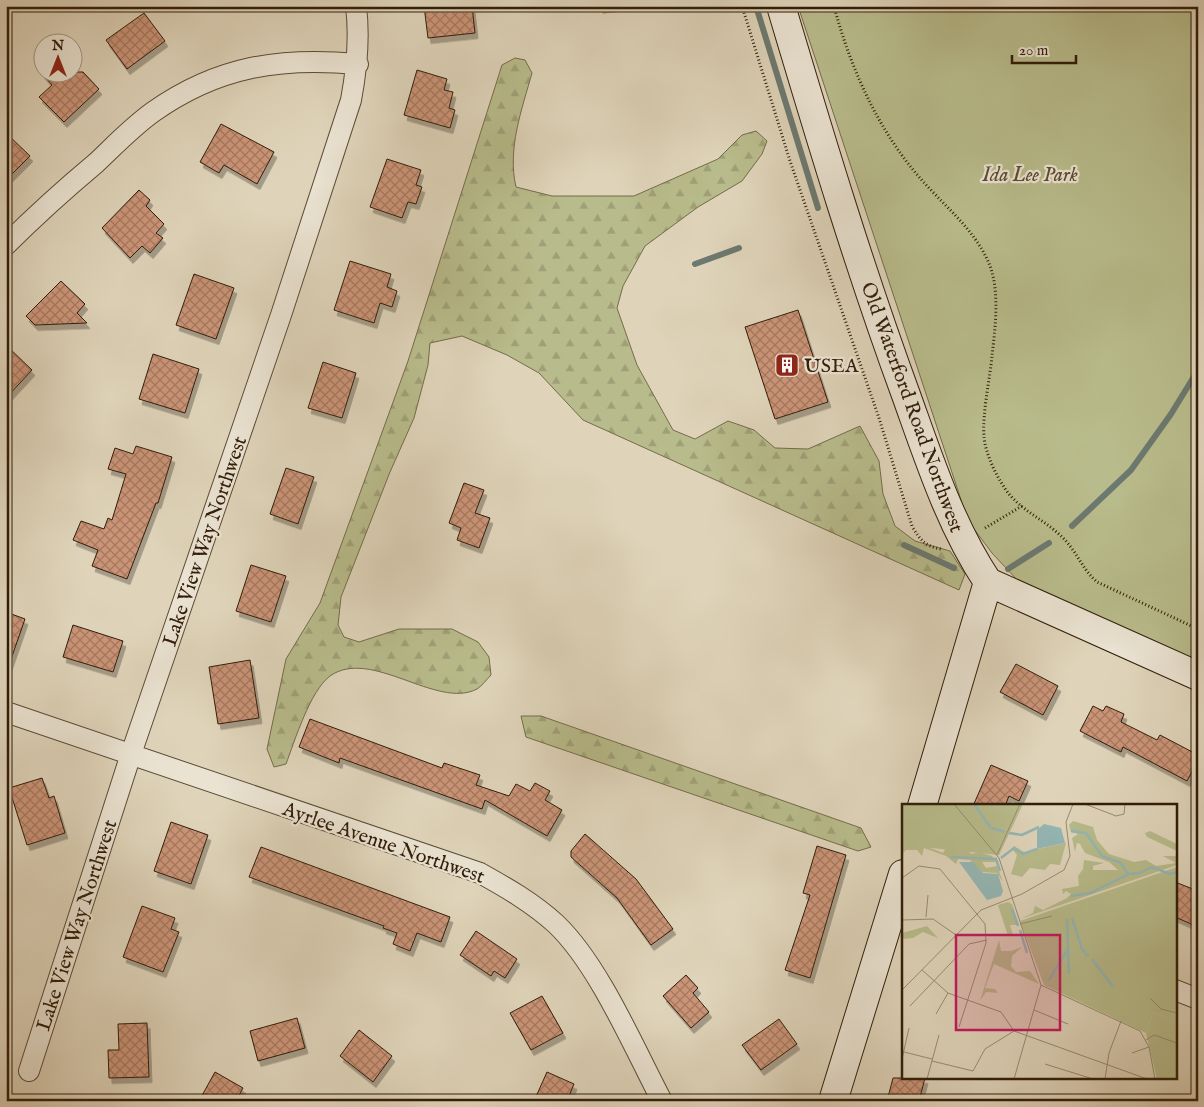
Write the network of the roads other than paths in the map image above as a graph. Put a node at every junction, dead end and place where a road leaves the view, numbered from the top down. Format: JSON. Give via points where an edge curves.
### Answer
{"nodes":[{"id":1,"x":356,"y":6,"type":"edge"},
{"id":2,"x":781,"y":6,"type":"edge"},
{"id":3,"x":358,"y":64,"type":"junction"},
{"id":4,"x":6,"y":245,"type":"edge"},
{"id":5,"x":988,"y":582,"type":"junction"},
{"id":6,"x":1198,"y":676,"type":"edge"},
{"id":7,"x":6,"y":712,"type":"edge"},
{"id":8,"x":131,"y":754,"type":"junction"},
{"id":9,"x":923,"y":804,"type":"edge"},
{"id":10,"x":902,"y":876,"type":"edge"},
{"id":11,"x":1176,"y":990,"type":"edge"},
{"id":12,"x":1198,"y":999,"type":"edge"},
{"id":13,"x":29,"y":1071,"type":"dead end"},
{"id":14,"x":662,"y":1101,"type":"edge"},
{"id":15,"x":833,"y":1101,"type":"edge"}],
"edges":[{"from":1,"to":3,"type":"street","name":"Lake View Way Northwest"},
{"from":2,"to":5,"type":"street","name":"Old Waterford Road Northwest","via":[[878,319],[936,479],[963,541]]},
{"from":3,"to":4,"type":"street","via":[[288,61],[250,67],[214,78],[181,94],[151,114]]},
{"from":3,"to":8,"type":"street","name":"Lake View Way Northwest","via":[[351,100],[287,297]]},
{"from":5,"to":6,"type":"street"},
{"from":5,"to":9,"type":"street"},
{"from":7,"to":8,"type":"street","name":"Ayrlee Avenue Northwest"},
{"from":8,"to":13,"type":"street","name":"Lake View Way Northwest"},
{"from":8,"to":14,"type":"street","name":"Ayrlee Avenue Northwest","via":[[480,873],[518,894],[557,925],[583,957]]},
{"from":10,"to":15,"type":"street"},
{"from":11,"to":12,"type":"street"}]}
